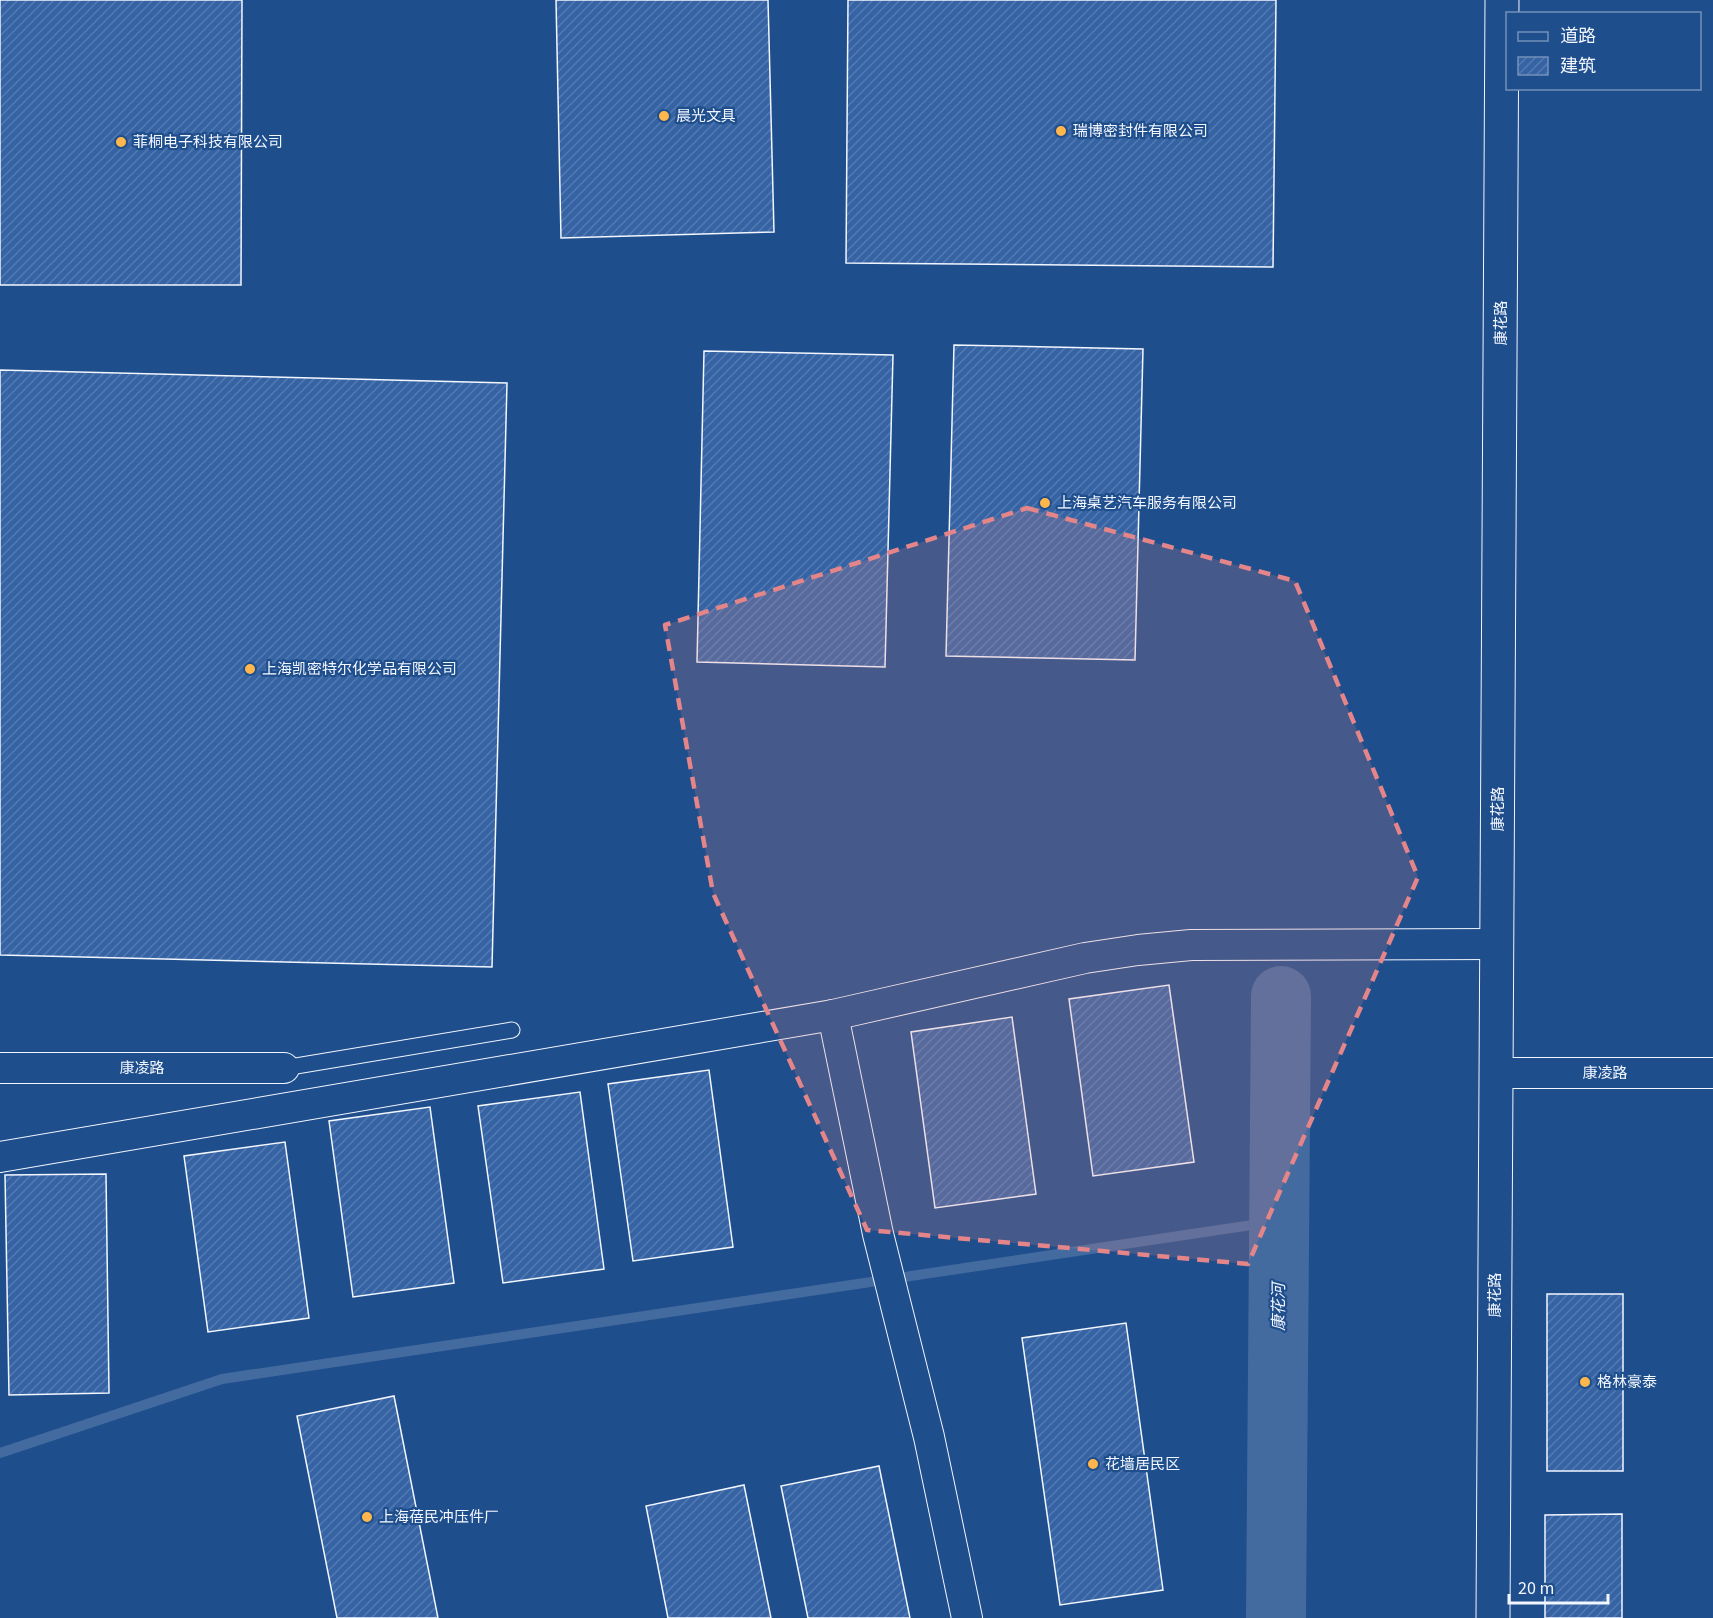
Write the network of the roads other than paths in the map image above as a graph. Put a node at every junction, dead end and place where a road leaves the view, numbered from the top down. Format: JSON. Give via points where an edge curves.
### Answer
{"nodes":[{"id":1,"x":1502,"y":0,"type":"edge"},
{"id":2,"x":1498,"y":944,"type":"junction"},
{"id":3,"x":833,"y":1015,"type":"junction"},
{"id":4,"x":512,"y":1030,"type":"dead end"},
{"id":5,"x":0,"y":1068,"type":"edge"},
{"id":6,"x":284,"y":1068,"type":"joint"},
{"id":7,"x":1497,"y":1073,"type":"junction"},
{"id":8,"x":1713,"y":1073,"type":"edge"},
{"id":9,"x":0,"y":1157,"type":"edge"},
{"id":10,"x":967,"y":1618,"type":"edge"},
{"id":11,"x":1493,"y":1618,"type":"edge"}],
"edges":[{"from":1,"to":2,"type":"street","name":"康花路"},
{"from":2,"to":3,"type":"street","via":[[1191,945],[1138,950],[1085,958]]},
{"from":2,"to":7,"type":"street","name":"康花路"},
{"from":3,"to":9,"type":"street"},
{"from":3,"to":10,"type":"street","via":[[878,1234],[930,1437]]},
{"from":4,"to":6,"type":"lane"},
{"from":5,"to":6,"type":"street","name":"康凌路"},
{"from":7,"to":8,"type":"street","name":"康凌路"},
{"from":7,"to":11,"type":"street","name":"康花路"}]}
